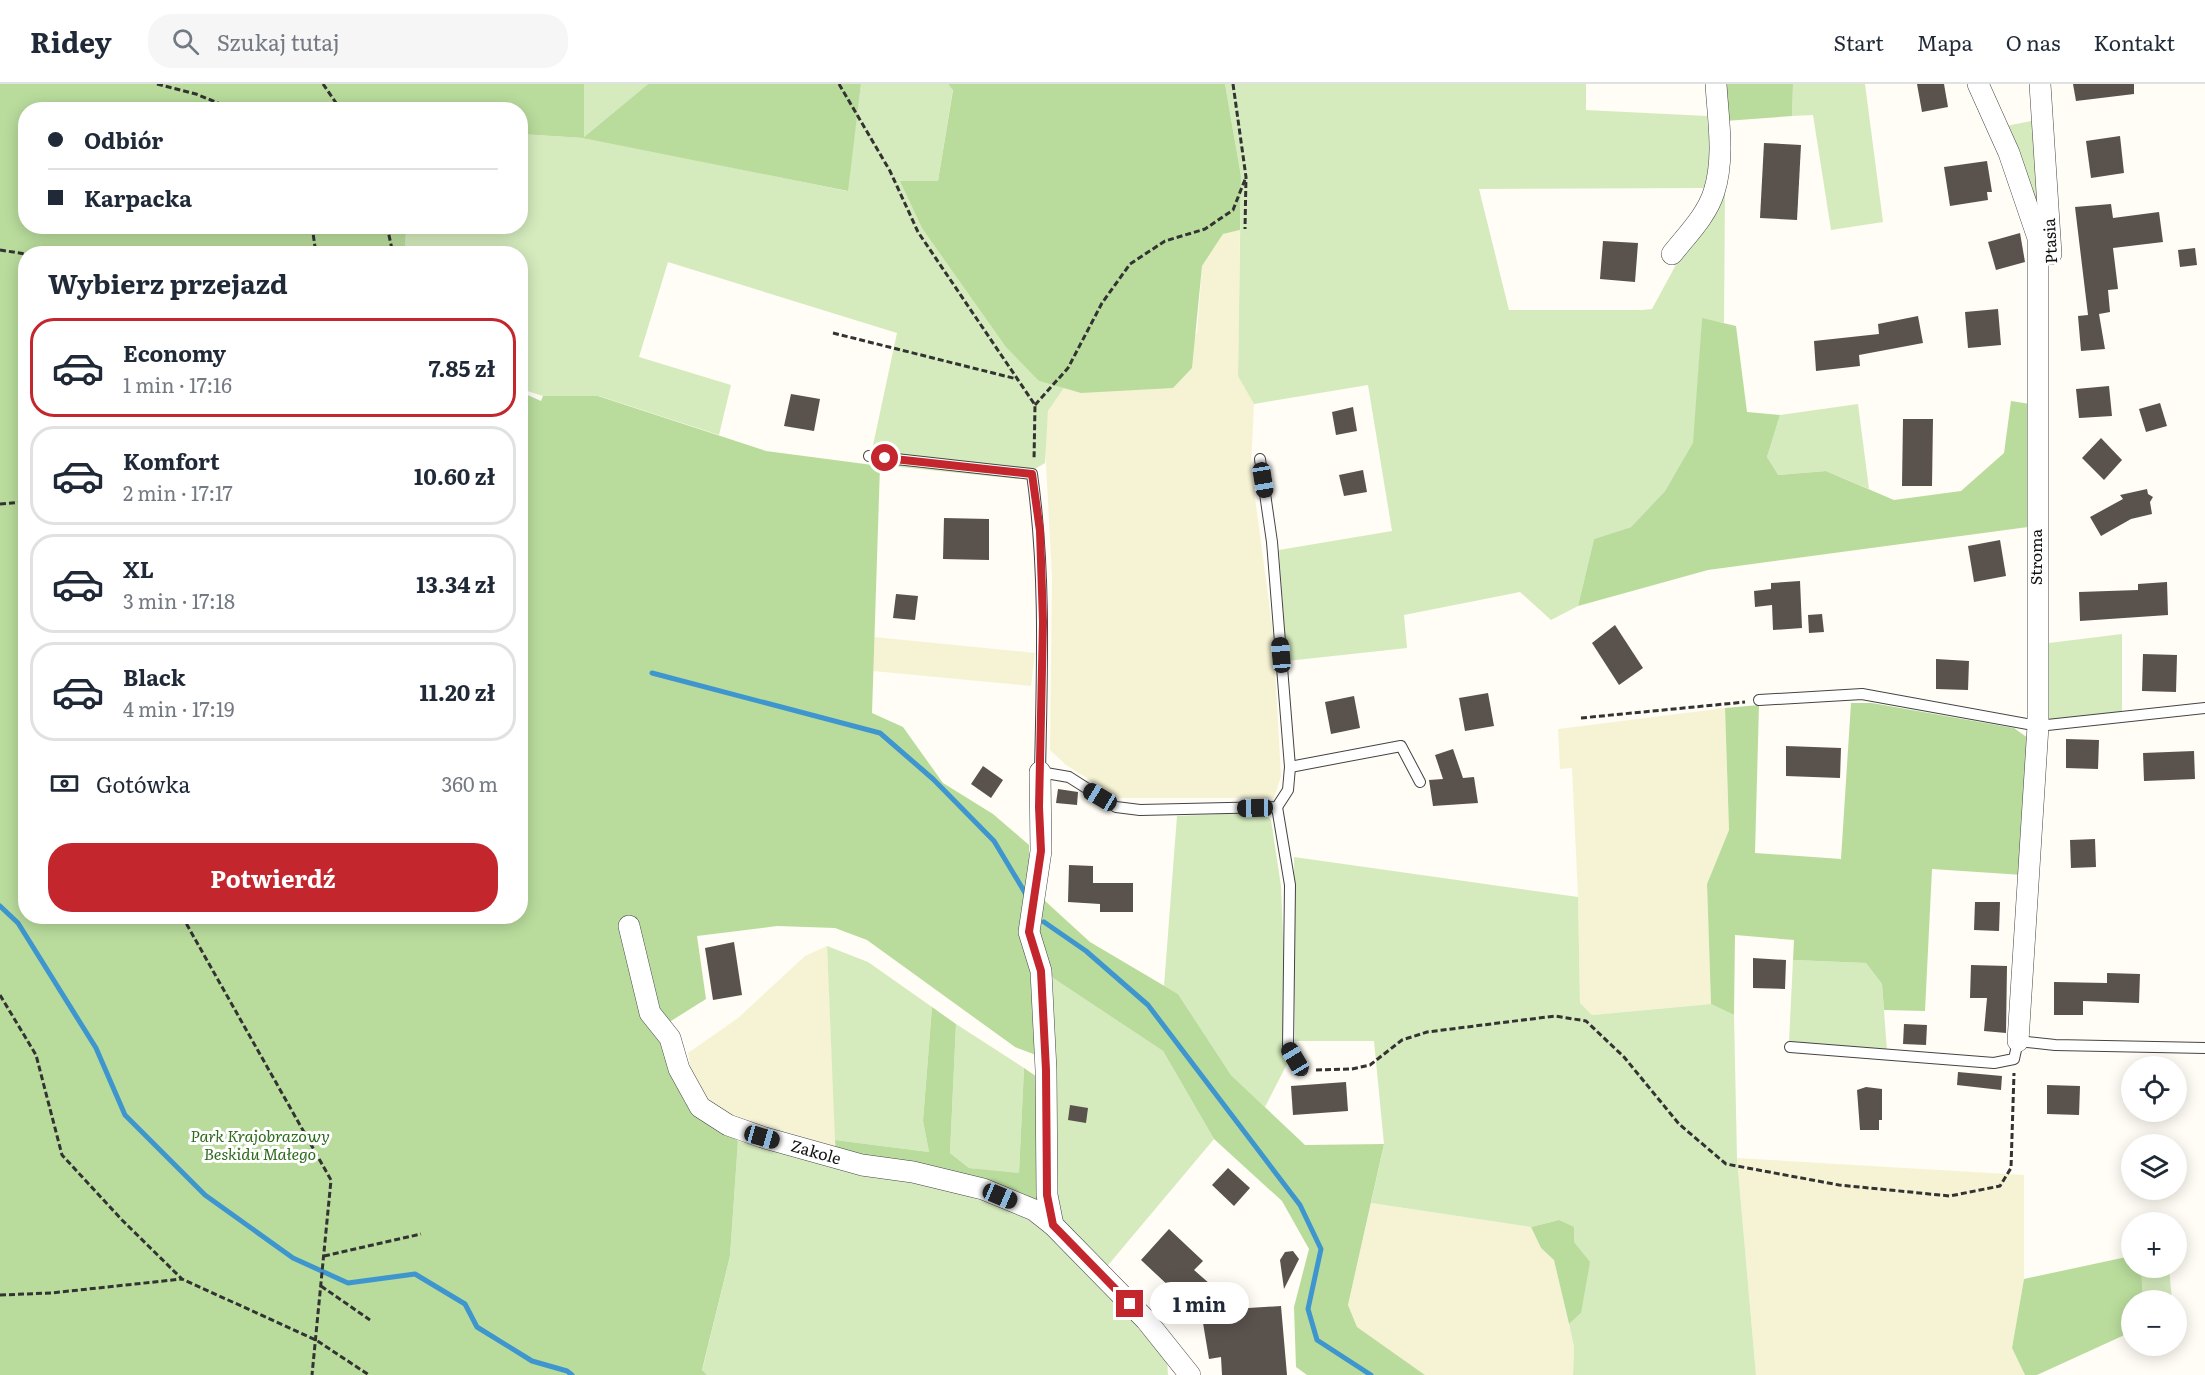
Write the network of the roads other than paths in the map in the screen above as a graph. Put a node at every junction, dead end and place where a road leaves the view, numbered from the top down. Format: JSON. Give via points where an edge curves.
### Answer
{"nodes":[{"id":1,"x":1716,"y":84,"type":"edge"},
{"id":2,"x":1978,"y":84,"type":"edge"},
{"id":3,"x":2040,"y":84,"type":"edge"},
{"id":4,"x":1672,"y":254,"type":"dead end"},
{"id":5,"x":2045,"y":304,"type":"junction"},
{"id":6,"x":2052,"y":398,"type":"dead end"},
{"id":7,"x":869,"y":456,"type":"dead end"},
{"id":8,"x":1260,"y":459,"type":"dead end"},
{"id":9,"x":1759,"y":700,"type":"road end"},
{"id":10,"x":2205,"y":708,"type":"edge"},
{"id":11,"x":2038,"y":726,"type":"junction"},
{"id":12,"x":1290,"y":767,"type":"junction"},
{"id":13,"x":1040,"y":772,"type":"junction"},
{"id":14,"x":1420,"y":782,"type":"dead end"},
{"id":15,"x":1277,"y":807,"type":"junction"},
{"id":16,"x":629,"y":926,"type":"dead end"},
{"id":17,"x":1790,"y":1047,"type":"dead end"},
{"id":18,"x":2205,"y":1048,"type":"edge"},
{"id":19,"x":2016,"y":1050,"type":"junction"},
{"id":20,"x":1302,"y":1070,"type":"road end"},
{"id":21,"x":1053,"y":1225,"type":"junction"},
{"id":22,"x":1178,"y":1366,"type":"edge"},
{"id":23,"x":1190,"y":1375,"type":"edge"}],
"edges":[{"from":1,"to":4,"type":"street","via":[[1720,163],[1714,193]]},
{"from":2,"to":5,"type":"street","name":"Stroma","via":[[2009,153],[2038,238]]},
{"from":3,"to":5,"type":"street","name":"Ptasia","via":[[2051,254]]},
{"from":5,"to":6,"type":"street","name":"Ptasia"},
{"from":5,"to":11,"type":"street","name":"Stroma","via":[[2036,553]]},
{"from":7,"to":13,"type":"lane","via":[[1032,474],[1040,531],[1043,622]]},
{"from":8,"to":12,"type":"lane","via":[[1272,542]]},
{"from":9,"to":11,"type":"lane","via":[[1862,694]]},
{"from":10,"to":11,"type":"lane"},
{"from":11,"to":19,"type":"street","name":"Stroma"},
{"from":12,"to":14,"type":"lane","via":[[1401,746]]},
{"from":12,"to":15,"type":"lane","via":[[1287,790]]},
{"from":13,"to":15,"type":"lane","via":[[1069,777],[1116,807]]},
{"from":13,"to":21,"type":"street","via":[[1041,851],[1029,932],[1041,971],[1047,1195]]},
{"from":15,"to":20,"type":"lane","via":[[1290,885],[1288,1047]]},
{"from":16,"to":21,"type":"street","name":"Zakole","via":[[650,1013],[670,1038],[679,1069],[700,1107],[728,1125],[762,1137],[862,1165],[913,1172],[983,1189],[1034,1210]]},
{"from":17,"to":19,"type":"lane","via":[[1994,1063]]},
{"from":18,"to":19,"type":"lane","via":[[2055,1045]]},
{"from":21,"to":22,"type":"street","name":"Zakole","via":[[1146,1320]]},
{"from":22,"to":23,"type":"street","name":"Zakole"}]}
